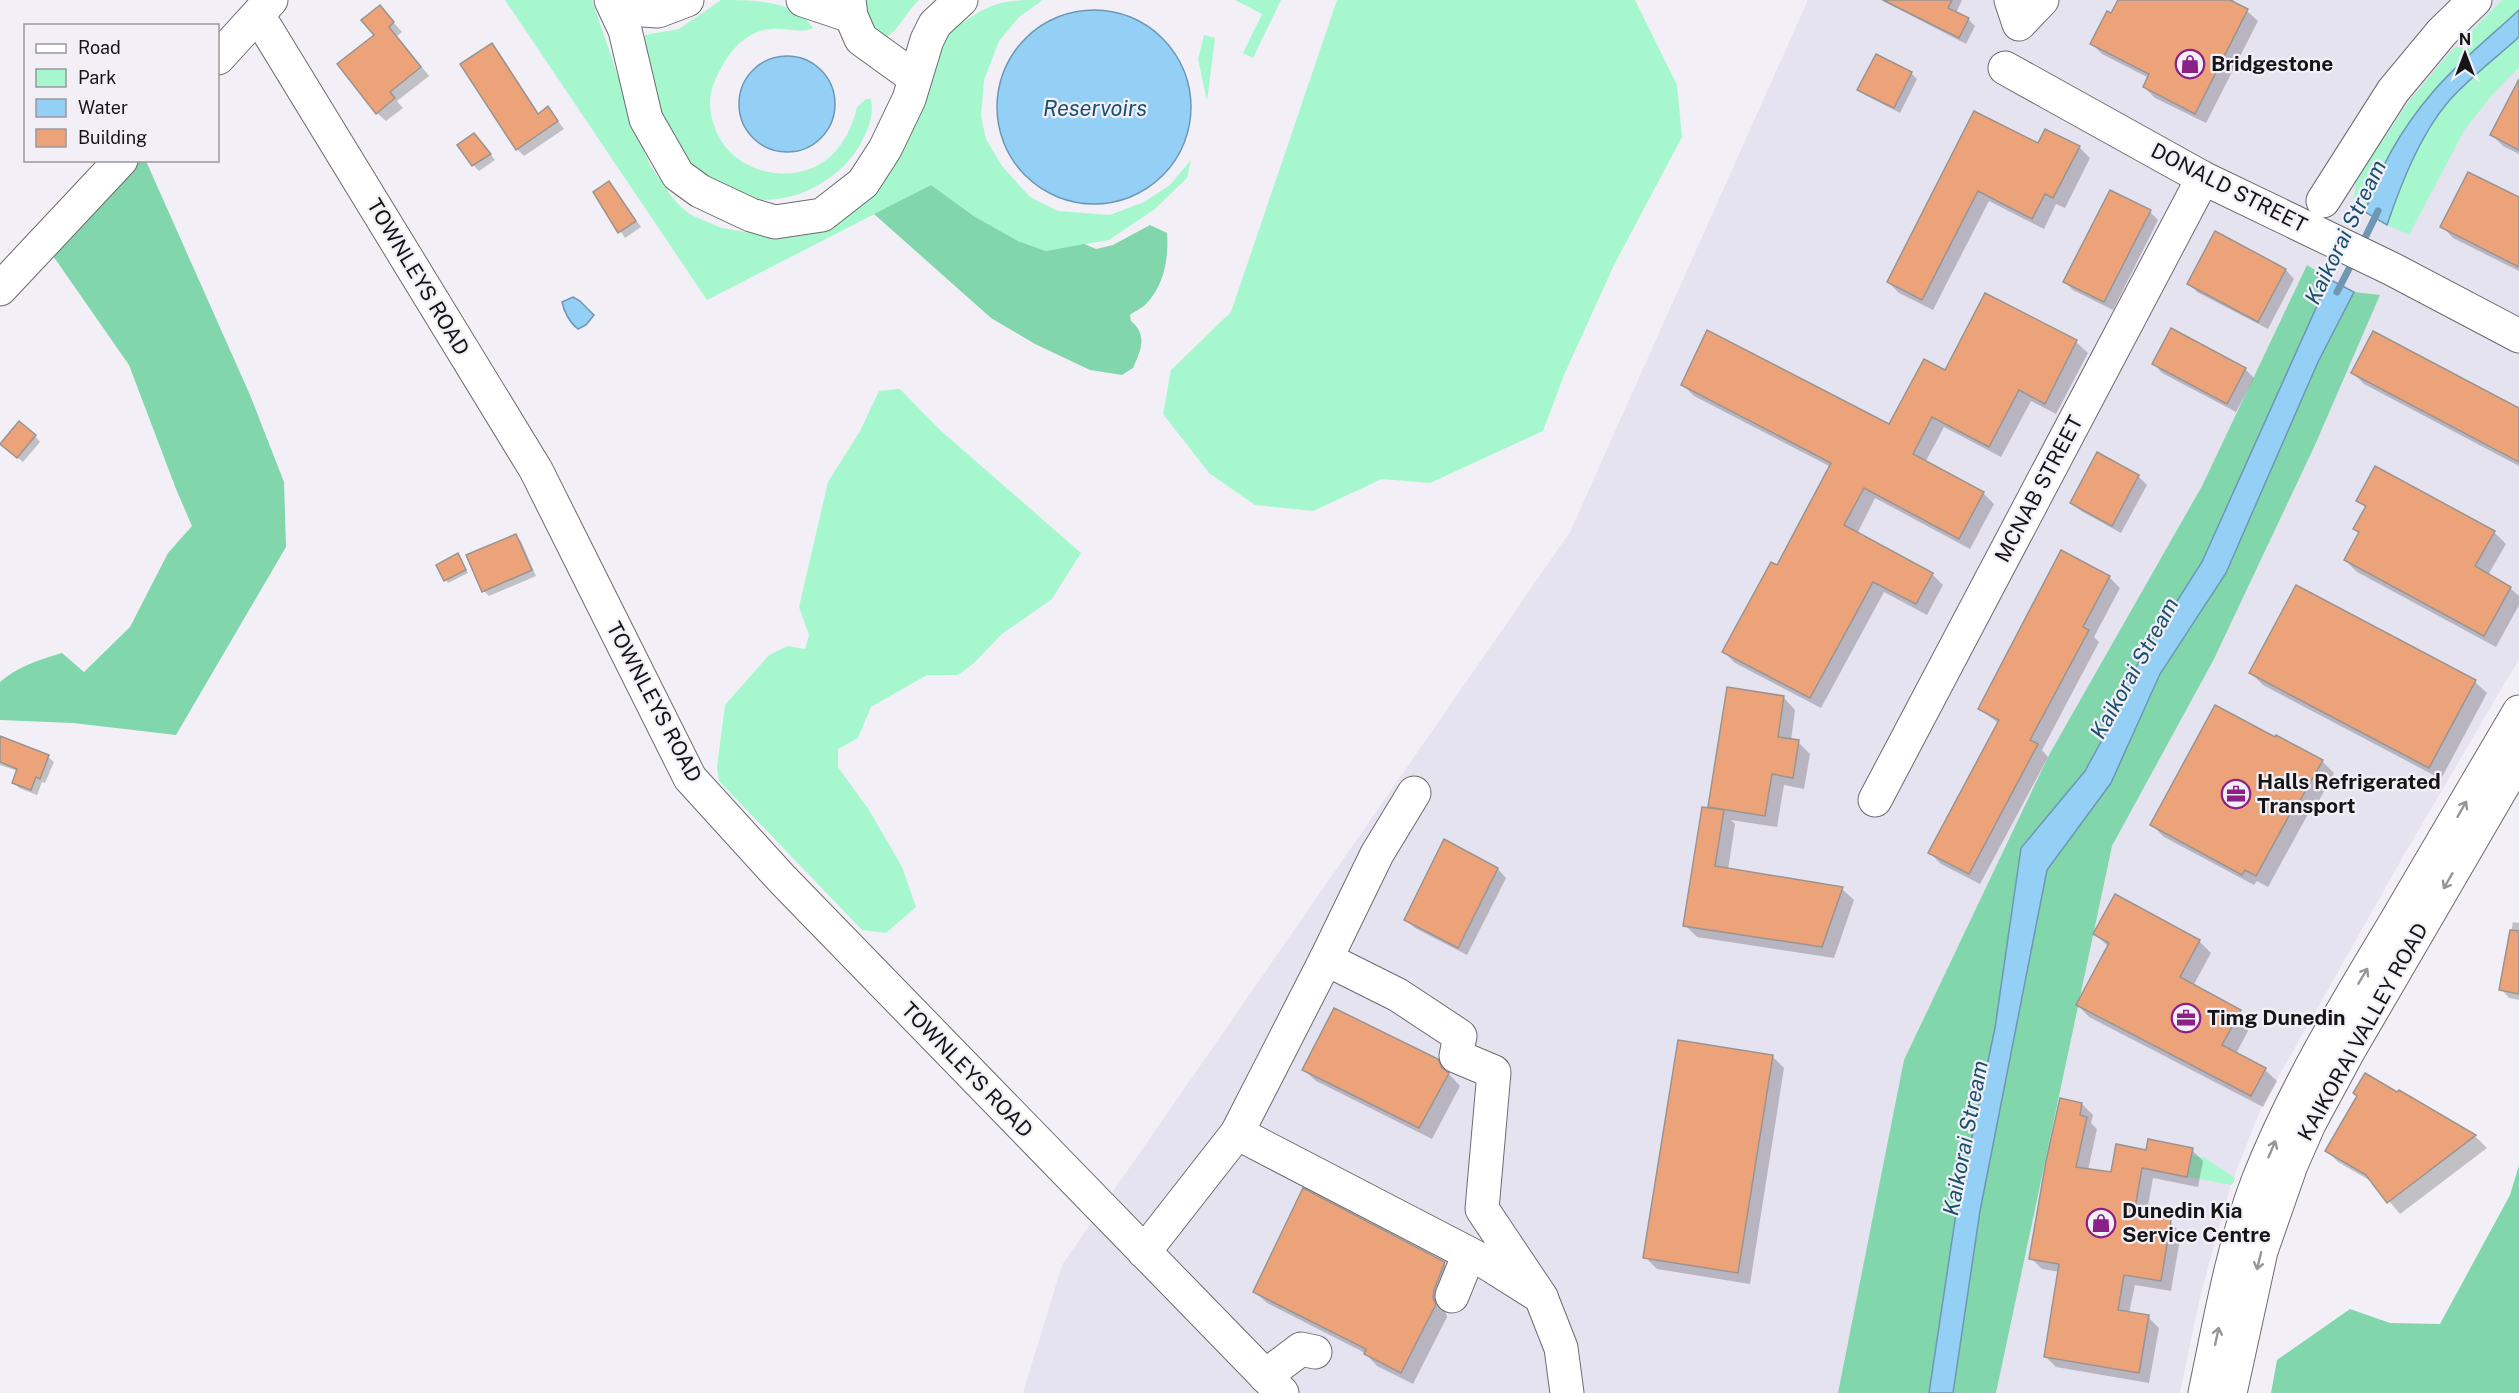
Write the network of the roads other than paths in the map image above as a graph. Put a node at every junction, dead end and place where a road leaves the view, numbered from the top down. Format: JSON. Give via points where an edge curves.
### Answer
{"nodes":[{"id":1,"x":687,"y":0,"type":"edge"},
{"id":2,"x":803,"y":0,"type":"edge"},
{"id":3,"x":961,"y":0,"type":"edge"},
{"id":4,"x":2011,"y":0,"type":"edge"},
{"id":5,"x":2042,"y":0,"type":"edge"},
{"id":6,"x":2475,"y":0,"type":"edge"},
{"id":7,"x":613,"y":4,"type":"edge"},
{"id":8,"x":265,"y":7,"type":"edge"},
{"id":9,"x":850,"y":8,"type":"edge"},
{"id":10,"x":219,"y":57,"type":"edge"},
{"id":11,"x":2005,"y":68,"type":"dead end"},
{"id":12,"x":915,"y":78,"type":"junction"},
{"id":13,"x":119,"y":162,"type":"edge"},
{"id":14,"x":2203,"y":178,"type":"junction"},
{"id":15,"x":2323,"y":201,"type":"dead end"},
{"id":16,"x":0,"y":289,"type":"edge"},
{"id":17,"x":2519,"y":336,"type":"edge"},
{"id":18,"x":2519,"y":712,"type":"edge"},
{"id":19,"x":2519,"y":758,"type":"edge"},
{"id":20,"x":1414,"y":793,"type":"dead end"},
{"id":21,"x":1875,"y":800,"type":"dead end"},
{"id":22,"x":1326,"y":959,"type":"junction"},
{"id":23,"x":1237,"y":1133,"type":"junction"},
{"id":24,"x":1143,"y":1252,"type":"junction"},
{"id":25,"x":1469,"y":1254,"type":"junction"},
{"id":26,"x":1452,"y":1296,"type":"dead end"},
{"id":27,"x":1541,"y":1297,"type":"junction"},
{"id":28,"x":1315,"y":1353,"type":"dead end"},
{"id":29,"x":1274,"y":1384,"type":"edge"},
{"id":30,"x":1567,"y":1393,"type":"edge"},
{"id":31,"x":2205,"y":1393,"type":"edge"},
{"id":32,"x":2230,"y":1393,"type":"edge"}],
"edges":[{"from":1,"to":7,"type":"street","via":[[658,11]]},
{"from":2,"to":9,"type":"street"},
{"from":3,"to":12,"type":"street","via":[[935,24]]},
{"from":4,"to":5,"type":"street","via":[[2019,24]]},
{"from":6,"to":15,"type":"street","via":[[2442,32],[2393,91]]},
{"from":7,"to":12,"type":"street","via":[[625,30],[646,119],[678,175],[700,191],[775,222],[822,215],[863,183],[885,149]]},
{"from":8,"to":10,"type":"street"},
{"from":8,"to":24,"type":"street","name":"TOWNLEYS ROAD","via":[[536,470],[690,778],[783,880]]},
{"from":9,"to":12,"type":"street","via":[[861,39]]},
{"from":11,"to":14,"type":"street","name":"DONALD STREET"},
{"from":13,"to":16,"type":"street"},
{"from":14,"to":17,"type":"street","name":"DONALD STREET","via":[[2392,269]]},
{"from":14,"to":21,"type":"street","name":"MCNAB STREET"},
{"from":31,"to":18,"type":"street","name":"KAIKORAI VALLEY ROAD","one_way":true,"via":[[2241,1234],[2281,1129],[2356,988]]},
{"from":19,"to":32,"type":"street","name":"KAIKORAI VALLEY ROAD","one_way":true,"via":[[2349,1050],[2296,1155],[2261,1251]]},
{"from":20,"to":22,"type":"street","via":[[1377,854]]},
{"from":22,"to":23,"type":"street"},
{"from":22,"to":27,"type":"street","via":[[1398,995],[1460,1036],[1456,1056],[1494,1072],[1482,1209]]},
{"from":23,"to":24,"type":"street"},
{"from":23,"to":25,"type":"street"},
{"from":24,"to":29,"type":"street","name":"TOWNLEYS ROAD"},
{"from":25,"to":26,"type":"street"},
{"from":25,"to":27,"type":"street"},
{"from":27,"to":30,"type":"street","via":[[1561,1348]]},
{"from":28,"to":29,"type":"street","via":[[1301,1349]]}]}
